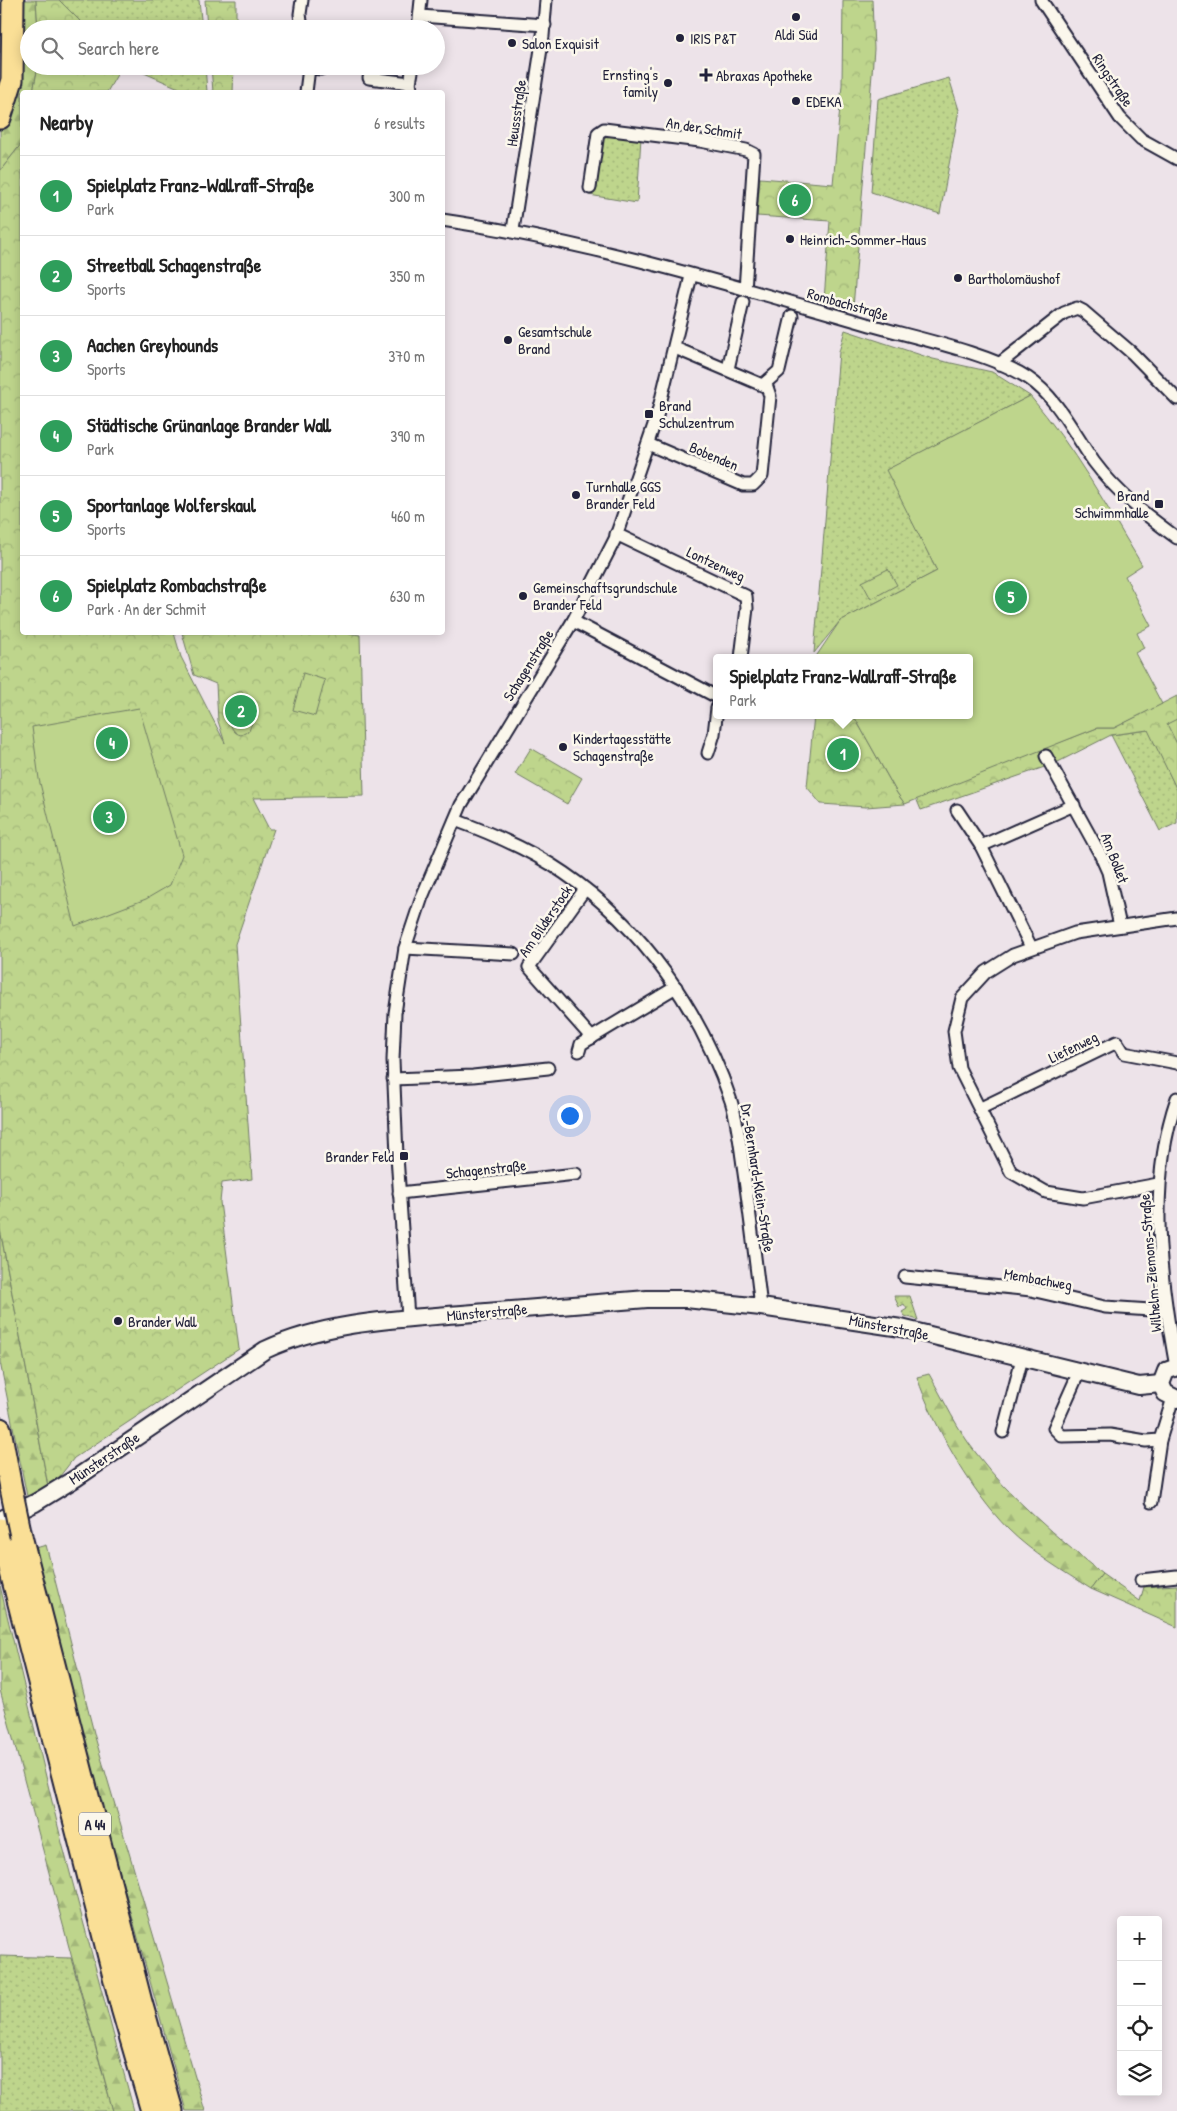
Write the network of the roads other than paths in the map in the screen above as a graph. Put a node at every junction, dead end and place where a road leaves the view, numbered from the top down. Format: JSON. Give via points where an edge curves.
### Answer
{"nodes":[{"id":1,"x":13,"y":0,"type":"edge"},
{"id":2,"x":302,"y":0,"type":"edge"},
{"id":3,"x":421,"y":0,"type":"edge"},
{"id":4,"x":546,"y":0,"type":"edge"},
{"id":5,"x":1041,"y":0,"type":"edge"},
{"id":6,"x":420,"y":16,"type":"junction"},
{"id":7,"x":301,"y":20,"type":"edge"},
{"id":8,"x":419,"y":20,"type":"edge"},
{"id":9,"x":544,"y":25,"type":"junction"},
{"id":10,"x":12,"y":59,"type":"junction"},
{"id":11,"x":309,"y":75,"type":"edge"},
{"id":12,"x":412,"y":75,"type":"edge"},
{"id":13,"x":369,"y":78,"type":"dead end"},
{"id":14,"x":411,"y":88,"type":"edge"},
{"id":15,"x":306,"y":90,"type":"edge"},
{"id":16,"x":0,"y":91,"type":"edge"},
{"id":17,"x":0,"y":118,"type":"edge"},
{"id":18,"x":1177,"y":159,"type":"edge"},
{"id":19,"x":590,"y":188,"type":"dead end"},
{"id":20,"x":445,"y":220,"type":"edge"},
{"id":21,"x":513,"y":230,"type":"junction"},
{"id":22,"x":691,"y":276,"type":"junction"},
{"id":23,"x":744,"y":296,"type":"junction"},
{"id":24,"x":792,"y":316,"type":"dead end"},
{"id":25,"x":675,"y":348,"type":"junction"},
{"id":26,"x":999,"y":364,"type":"junction"},
{"id":27,"x":728,"y":369,"type":"junction"},
{"id":28,"x":764,"y":384,"type":"junction"},
{"id":29,"x":1177,"y":399,"type":"edge"},
{"id":30,"x":648,"y":444,"type":"junction"},
{"id":31,"x":616,"y":534,"type":"junction"},
{"id":32,"x":1177,"y":538,"type":"edge"},
{"id":33,"x":573,"y":622,"type":"junction"},
{"id":34,"x":741,"y":654,"type":"edge"},
{"id":35,"x":713,"y":695,"type":"edge"},
{"id":36,"x":716,"y":719,"type":"edge"},
{"id":37,"x":708,"y":753,"type":"dead end"},
{"id":38,"x":1046,"y":756,"type":"dead end"},
{"id":39,"x":1074,"y":805,"type":"junction"},
{"id":40,"x":957,"y":810,"type":"dead end"},
{"id":41,"x":456,"y":820,"type":"junction"},
{"id":42,"x":981,"y":846,"type":"junction"},
{"id":43,"x":585,"y":889,"type":"junction"},
{"id":44,"x":1177,"y":918,"type":"edge"},
{"id":45,"x":1120,"y":926,"type":"junction"},
{"id":46,"x":1031,"y":947,"type":"junction"},
{"id":47,"x":405,"y":948,"type":"junction"},
{"id":48,"x":514,"y":954,"type":"dead end"},
{"id":49,"x":676,"y":987,"type":"junction"},
{"id":50,"x":592,"y":1038,"type":"junction"},
{"id":51,"x":579,"y":1051,"type":"dead end"},
{"id":52,"x":1177,"y":1063,"type":"edge"},
{"id":53,"x":548,"y":1068,"type":"dead end"},
{"id":54,"x":394,"y":1079,"type":"junction"},
{"id":55,"x":1177,"y":1098,"type":"edge"},
{"id":56,"x":981,"y":1108,"type":"junction"},
{"id":57,"x":576,"y":1174,"type":"dead end"},
{"id":58,"x":1158,"y":1184,"type":"junction"},
{"id":59,"x":399,"y":1193,"type":"junction"},
{"id":60,"x":905,"y":1277,"type":"dead end"},
{"id":61,"x":761,"y":1307,"type":"junction"},
{"id":62,"x":1166,"y":1311,"type":"junction"},
{"id":63,"x":408,"y":1318,"type":"junction"},
{"id":64,"x":1022,"y":1358,"type":"junction"},
{"id":65,"x":1177,"y":1367,"type":"edge"},
{"id":66,"x":1079,"y":1372,"type":"junction"},
{"id":67,"x":1161,"y":1384,"type":"junction"},
{"id":68,"x":1175,"y":1398,"type":"edge"},
{"id":69,"x":0,"y":1429,"type":"edge"},
{"id":70,"x":1003,"y":1432,"type":"dead end"},
{"id":71,"x":1160,"y":1440,"type":"junction"},
{"id":72,"x":1151,"y":1502,"type":"dead end"},
{"id":73,"x":0,"y":1520,"type":"edge"},
{"id":74,"x":8,"y":1536,"type":"edge"},
{"id":75,"x":1177,"y":1576,"type":"edge"},
{"id":76,"x":1141,"y":1580,"type":"dead end"},
{"id":77,"x":152,"y":2111,"type":"edge"},
{"id":78,"x":172,"y":2111,"type":"edge"}],
"edges":[{"from":1,"to":10,"type":"highway"},
{"from":2,"to":7,"type":"street"},
{"from":3,"to":6,"type":"street"},
{"from":4,"to":9,"type":"street","name":"Heussstraße"},
{"from":5,"to":18,"type":"street","name":"Ringstraße","via":[[1120,118],[1141,139]]},
{"from":6,"to":8,"type":"street"},
{"from":6,"to":9,"type":"street"},
{"from":9,"to":21,"type":"street","name":"Heussstraße"},
{"from":10,"to":16,"type":"highway"},
{"from":10,"to":17,"type":"highway","via":[[12,80]]},
{"from":11,"to":15,"type":"street"},
{"from":12,"to":14,"type":"street"},
{"from":13,"to":14,"type":"street"},
{"from":19,"to":23,"type":"street","name":"An der Schmit","via":[[598,133],[604,129],[700,142],[754,154]]},
{"from":20,"to":21,"type":"street","name":"Rombachstraße"},
{"from":21,"to":22,"type":"street","name":"Rombachstraße"},
{"from":22,"to":23,"type":"street","name":"Rombachstraße"},
{"from":22,"to":25,"type":"street","name":"Schagenstraße"},
{"from":23,"to":26,"type":"street","name":"Rombachstraße"},
{"from":23,"to":27,"type":"street"},
{"from":24,"to":28,"type":"street","via":[[779,371]]},
{"from":25,"to":27,"type":"street"},
{"from":25,"to":30,"type":"street","name":"Schagenstraße"},
{"from":26,"to":29,"type":"street","via":[[1064,313],[1077,308],[1132,353]]},
{"from":26,"to":32,"type":"street","name":"Rombachstraße","via":[[1027,377],[1048,396],[1112,485],[1131,504]]},
{"from":27,"to":28,"type":"street"},
{"from":28,"to":30,"type":"street","name":"Bobenden","via":[[770,396],[764,461],[762,476],[753,485],[743,485]]},
{"from":30,"to":31,"type":"street","name":"Schagenstraße"},
{"from":31,"to":33,"type":"street","name":"Schagenstraße"},
{"from":31,"to":34,"type":"street","name":"Lontzenweg","via":[[746,596]]},
{"from":33,"to":35,"type":"street"},
{"from":33,"to":41,"type":"street","name":"Schagenstraße","via":[[486,761]]},
{"from":36,"to":37,"type":"street"},
{"from":38,"to":39,"type":"street","name":"Am Bollet"},
{"from":39,"to":42,"type":"street"},
{"from":39,"to":45,"type":"street","name":"Am Bollet","via":[[1108,872]]},
{"from":40,"to":42,"type":"street"},
{"from":41,"to":43,"type":"street","name":"Dr.-Bernhard-Klein-Straße","via":[[542,860]]},
{"from":41,"to":47,"type":"street","name":"Schagenstraße","via":[[422,897]]},
{"from":42,"to":46,"type":"street"},
{"from":43,"to":49,"type":"street","name":"Dr.-Bernhard-Klein-Straße","via":[[637,936]]},
{"from":43,"to":50,"type":"street","name":"Am Bilderstock","via":[[529,966]]},
{"from":44,"to":45,"type":"street"},
{"from":45,"to":46,"type":"street","via":[[1075,933]]},
{"from":46,"to":56,"type":"street","via":[[986,972],[962,998],[954,1031],[959,1068]]},
{"from":47,"to":48,"type":"street"},
{"from":47,"to":54,"type":"street","name":"Schagenstraße","via":[[395,1017]]},
{"from":49,"to":50,"type":"street"},
{"from":49,"to":61,"type":"street","name":"Dr.-Bernhard-Klein-Straße","via":[[712,1052],[733,1110]]},
{"from":50,"to":51,"type":"street","via":[[580,1044]]},
{"from":52,"to":56,"type":"street","name":"Liefenweg","via":[[1124,1053],[1117,1042]]},
{"from":53,"to":54,"type":"street","via":[[473,1076]]},
{"from":54,"to":59,"type":"street","name":"Schagenstraße"},
{"from":55,"to":58,"type":"street","name":"Wilhelm-Ziemons-Straße","via":[[1169,1121]]},
{"from":56,"to":58,"type":"street","via":[[1011,1172],[1046,1192],[1083,1198]]},
{"from":57,"to":59,"type":"street","name":"Schagenstraße"},
{"from":58,"to":62,"type":"street","name":"Wilhelm-Ziemons-Straße"},
{"from":59,"to":63,"type":"street","name":"Schagenstraße"},
{"from":60,"to":62,"type":"street","name":"Membachweg","via":[[1030,1290],[1105,1307]]},
{"from":61,"to":63,"type":"street","name":"Münsterstraße","via":[[686,1299],[647,1299]]},
{"from":61,"to":64,"type":"street","name":"Münsterstraße","via":[[901,1328]]},
{"from":62,"to":65,"type":"street","name":"Wilhelm-Ziemons-Straße"},
{"from":63,"to":73,"type":"street","name":"Münsterstraße","via":[[343,1326],[285,1340],[265,1350],[76,1478]]},
{"from":64,"to":66,"type":"street","name":"Münsterstraße"},
{"from":64,"to":70,"type":"street"},
{"from":65,"to":67,"type":"street","via":[[1166,1371]]},
{"from":66,"to":67,"type":"street","name":"Münsterstraße","via":[[1139,1386]]},
{"from":66,"to":71,"type":"street","via":[[1054,1428],[1059,1434]]},
{"from":67,"to":68,"type":"street","via":[[1165,1393]]},
{"from":68,"to":71,"type":"street"},
{"from":69,"to":74,"type":"highway","number":"A 44","bridge":true,"via":[[11,1488]]},
{"from":71,"to":72,"type":"street"},
{"from":74,"to":77,"type":"highway","number":"A 44","via":[[122,2008]]},
{"from":74,"to":78,"type":"highway","number":"A 44"},
{"from":75,"to":76,"type":"street"}]}
